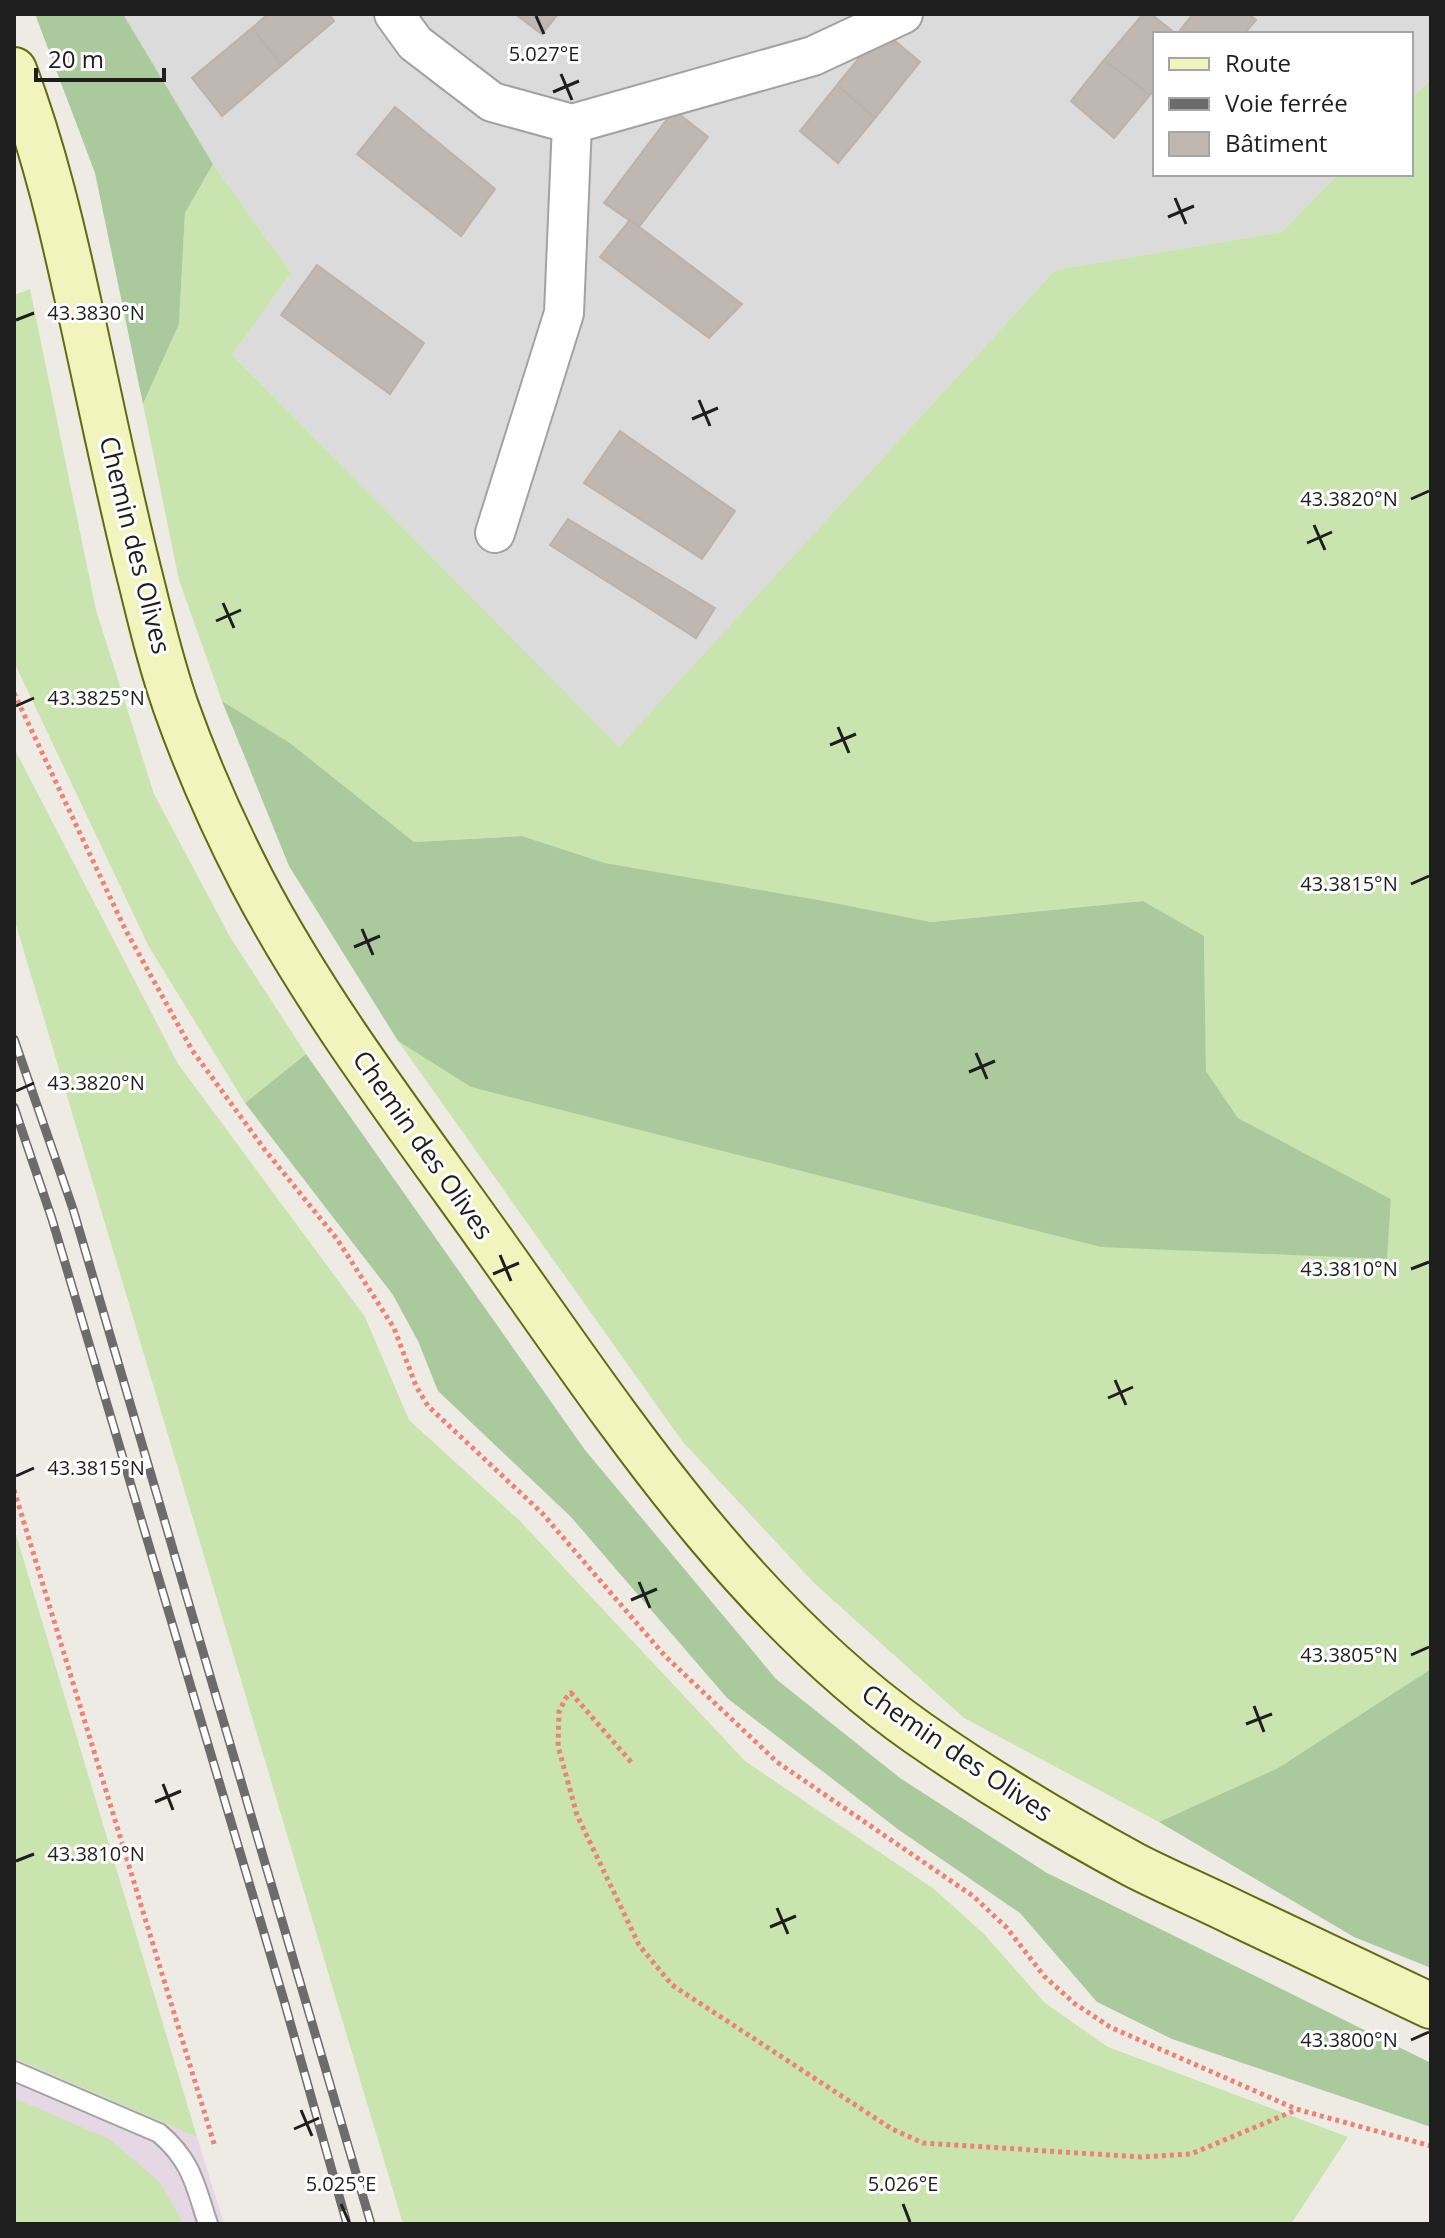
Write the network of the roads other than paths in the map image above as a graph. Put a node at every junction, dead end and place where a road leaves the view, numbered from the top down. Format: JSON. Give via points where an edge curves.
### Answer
{"nodes":[{"id":1,"x":394,"y":14,"type":"edge"},
{"id":2,"x":903,"y":14,"type":"edge"},
{"id":3,"x":14,"y":70,"type":"edge"},
{"id":4,"x":572,"y":124,"type":"junction"},
{"id":5,"x":495,"y":533,"type":"dead end"},
{"id":6,"x":1431,"y":2006,"type":"edge"},
{"id":7,"x":14,"y":2071,"type":"edge"},
{"id":8,"x":208,"y":2224,"type":"edge"}],
"edges":[{"from":1,"to":4,"type":"street","via":[[415,43],[492,102]]},
{"from":2,"to":4,"type":"street","via":[[813,56]]},
{"from":3,"to":6,"type":"main road","name":"Chemin des Olives","via":[[52,189],[149,614],[175,704],[215,804],[253,883],[341,1028],[613,1412],[754,1586],[838,1671],[916,1731],[1023,1802],[1139,1867]]},
{"from":4,"to":5,"type":"street","via":[[564,313]]},
{"from":7,"to":8,"type":"lane","via":[[159,2133],[176,2147],[190,2170]]}]}
